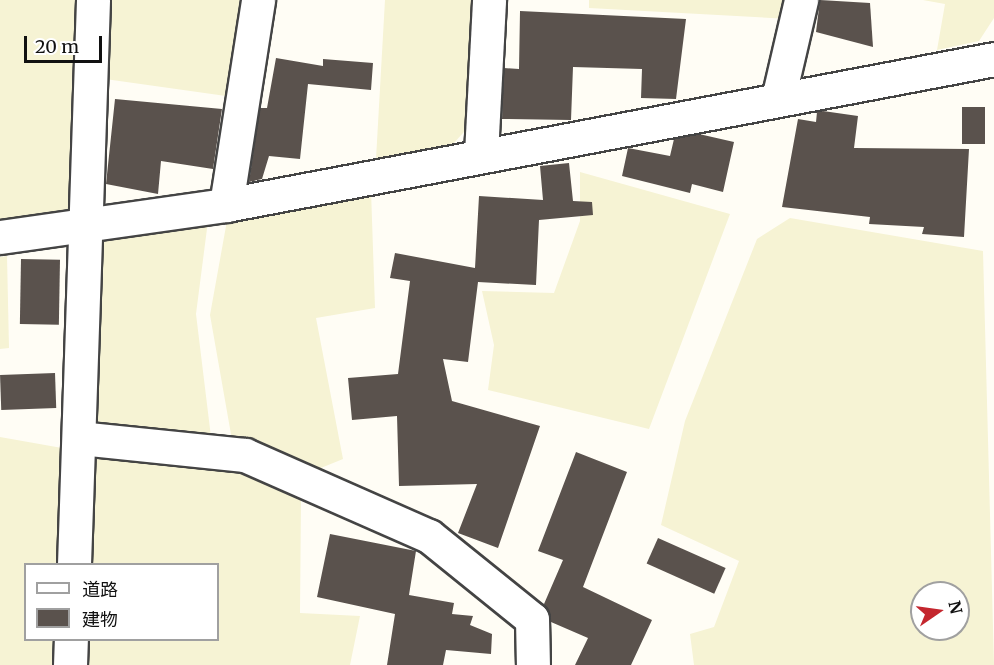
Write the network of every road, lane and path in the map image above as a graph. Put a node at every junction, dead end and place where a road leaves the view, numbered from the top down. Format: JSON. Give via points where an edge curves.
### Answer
{"nodes":[{"id":1,"x":93,"y":0,"type":"edge"},
{"id":2,"x":258,"y":0,"type":"edge"},
{"id":3,"x":489,"y":0,"type":"edge"},
{"id":4,"x":801,"y":0,"type":"edge"},
{"id":5,"x":994,"y":59,"type":"edge"},
{"id":6,"x":778,"y":99,"type":"junction"},
{"id":7,"x":481,"y":154,"type":"junction"},
{"id":8,"x":226,"y":205,"type":"junction"},
{"id":9,"x":82,"y":224,"type":"junction"},
{"id":10,"x":0,"y":237,"type":"edge"},
{"id":11,"x":80,"y":438,"type":"junction"},
{"id":12,"x":74,"y":563,"type":"edge"},
{"id":13,"x":71,"y":641,"type":"edge"},
{"id":14,"x":70,"y":665,"type":"edge"},
{"id":15,"x":533,"y":665,"type":"edge"}],
"edges":[{"from":1,"to":9,"type":"street"},
{"from":2,"to":8,"type":"street"},
{"from":3,"to":7,"type":"street"},
{"from":4,"to":6,"type":"street"},
{"from":5,"to":6,"type":"street"},
{"from":6,"to":7,"type":"street"},
{"from":7,"to":8,"type":"street"},
{"from":8,"to":9,"type":"street"},
{"from":9,"to":10,"type":"street"},
{"from":9,"to":11,"type":"street"},
{"from":11,"to":12,"type":"street"},
{"from":11,"to":15,"type":"street","via":[[246,455],[429,536],[532,619]]},
{"from":13,"to":14,"type":"street"}]}
